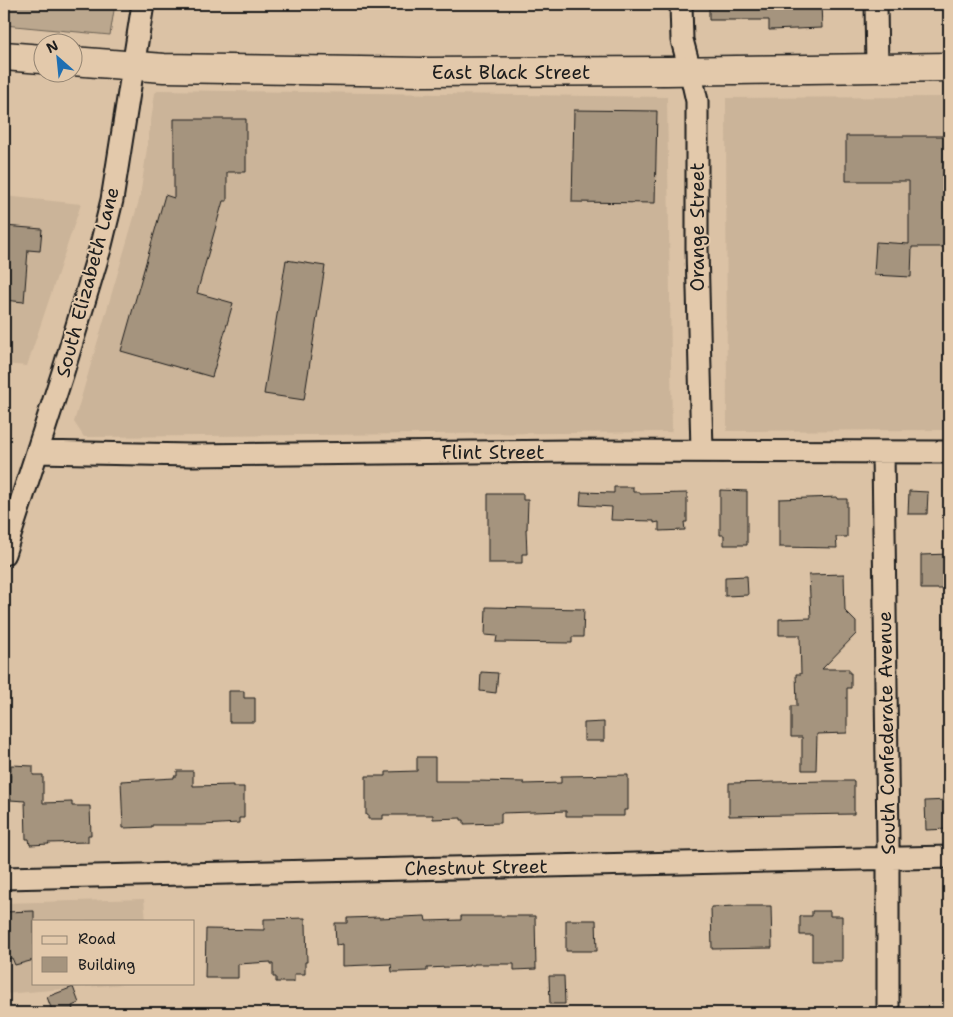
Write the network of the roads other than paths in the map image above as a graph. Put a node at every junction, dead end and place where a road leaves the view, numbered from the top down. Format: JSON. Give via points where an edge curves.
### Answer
{"nodes":[{"id":1,"x":142,"y":4,"type":"edge"},
{"id":2,"x":681,"y":4,"type":"edge"},
{"id":3,"x":876,"y":4,"type":"edge"},
{"id":4,"x":4,"y":56,"type":"edge"},
{"id":5,"x":32,"y":58,"type":"edge"},
{"id":6,"x":82,"y":61,"type":"edge"},
{"id":7,"x":133,"y":64,"type":"junction"},
{"id":8,"x":949,"y":67,"type":"edge"},
{"id":9,"x":877,"y":68,"type":"junction"},
{"id":10,"x":690,"y":70,"type":"junction"},
{"id":11,"x":702,"y":451,"type":"junction"},
{"id":12,"x":37,"y":452,"type":"junction"},
{"id":13,"x":883,"y":452,"type":"junction"},
{"id":14,"x":949,"y":452,"type":"edge"},
{"id":15,"x":4,"y":554,"type":"edge"},
{"id":16,"x":949,"y":857,"type":"edge"},
{"id":17,"x":888,"y":859,"type":"junction"},
{"id":18,"x":4,"y":878,"type":"edge"},
{"id":19,"x":888,"y":1013,"type":"edge"}],
"edges":[{"from":1,"to":7,"type":"street","name":"South Elizabeth Lane"},
{"from":2,"to":10,"type":"street","name":"Orange Street","via":[[682,40]]},
{"from":3,"to":9,"type":"street"},
{"from":4,"to":5,"type":"main road"},
{"from":6,"to":7,"type":"main road","name":"East Black Street"},
{"from":7,"to":10,"type":"main road","name":"East Black Street","via":[[164,68],[423,72]]},
{"from":7,"to":12,"type":"street","name":"South Elizabeth Lane","via":[[112,200]]},
{"from":8,"to":9,"type":"main road","name":"East Black Street"},
{"from":9,"to":10,"type":"main road","name":"East Black Street"},
{"from":10,"to":11,"type":"street","name":"Orange Street","via":[[697,101]]},
{"from":11,"to":12,"type":"street","name":"Flint Street"},
{"from":11,"to":13,"type":"street","name":"Flint Street"},
{"from":12,"to":15,"type":"street","name":"South Elizabeth Lane"},
{"from":13,"to":14,"type":"street","name":"Flint Street"},
{"from":13,"to":17,"type":"street","name":"South Confederate Avenue"},
{"from":16,"to":17,"type":"street","name":"Chestnut Street"},
{"from":17,"to":18,"type":"street","name":"Chestnut Street"},
{"from":17,"to":19,"type":"street","name":"South Confederate Avenue"}]}
